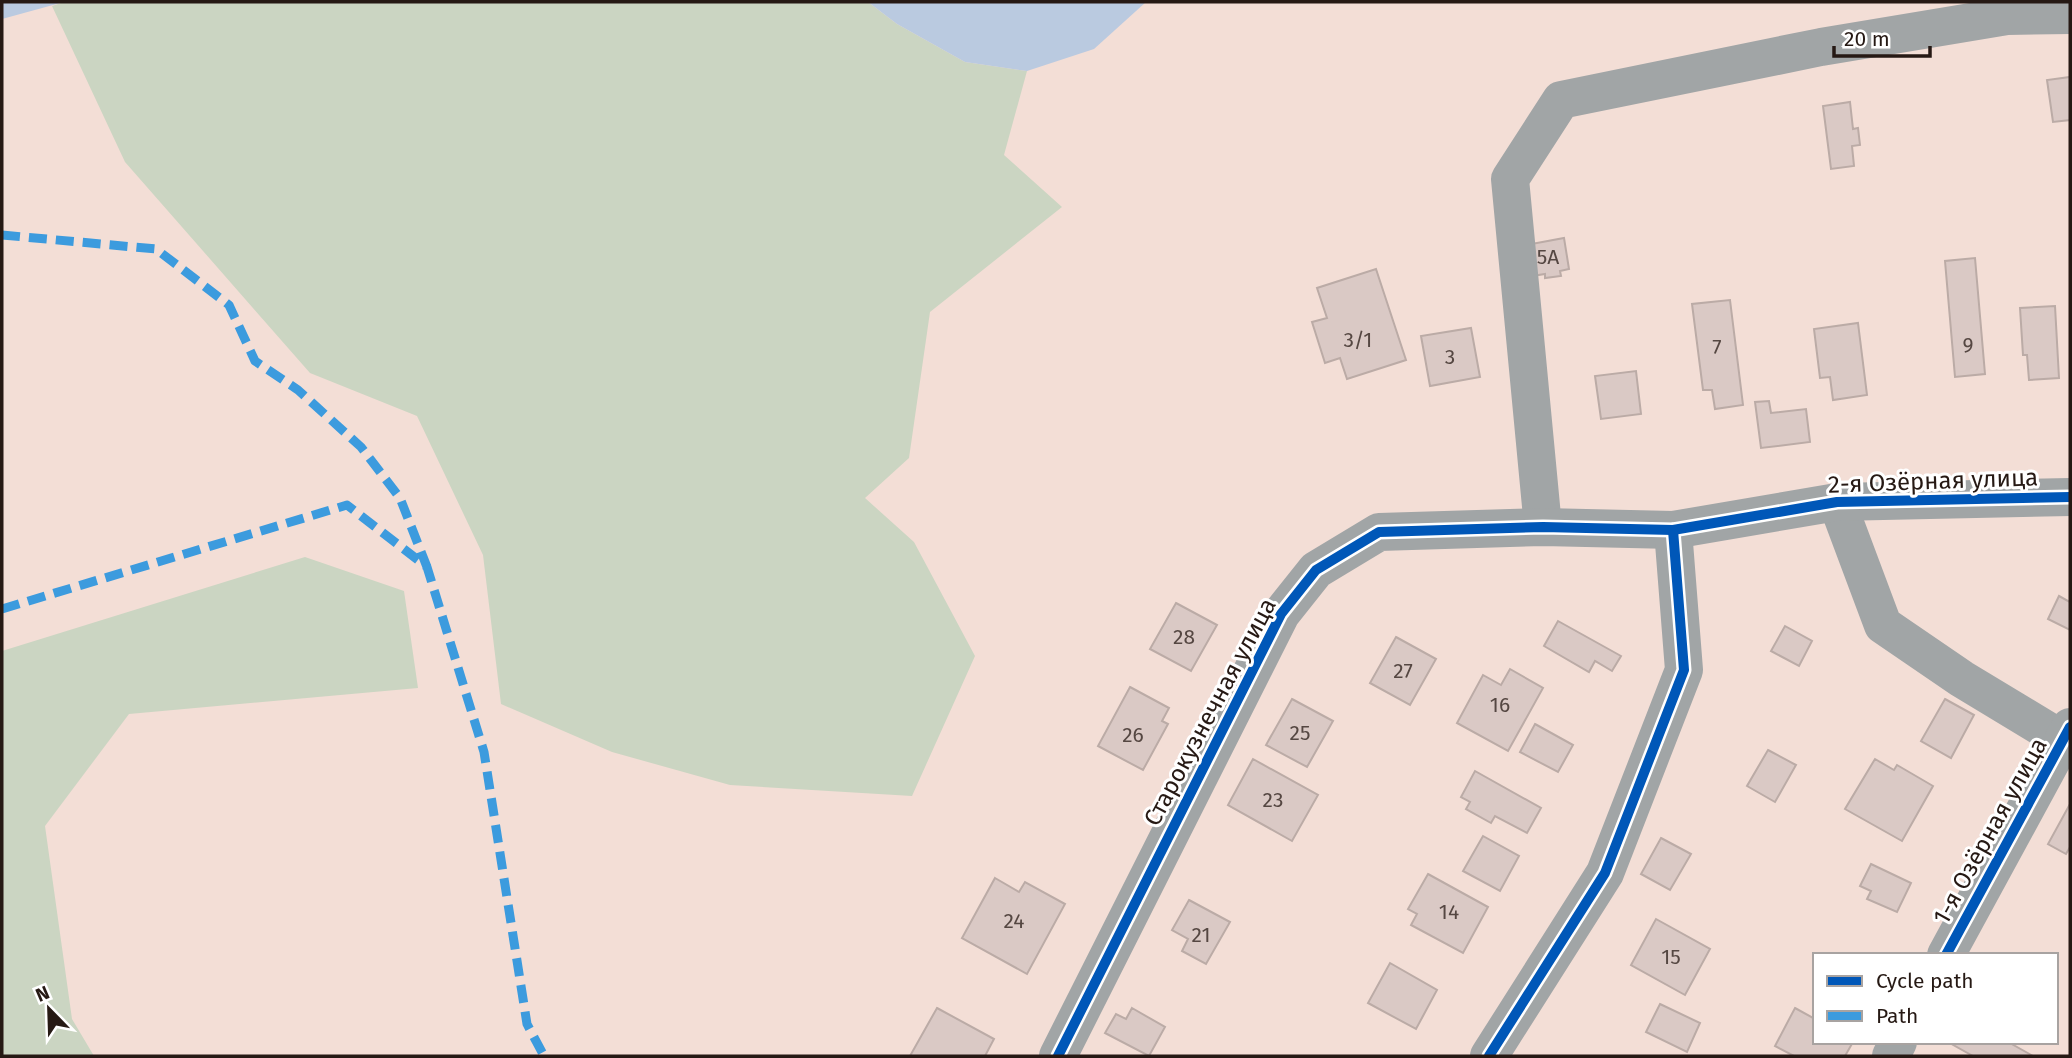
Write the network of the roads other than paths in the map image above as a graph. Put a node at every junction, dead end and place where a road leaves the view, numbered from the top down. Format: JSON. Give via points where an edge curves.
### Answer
{"nodes":[{"id":1,"x":2070,"y":15,"type":"edge"},
{"id":2,"x":2070,"y":497,"type":"edge"},
{"id":3,"x":1837,"y":502,"type":"junction"},
{"id":4,"x":1544,"y":527,"type":"junction"},
{"id":5,"x":1673,"y":530,"type":"junction"},
{"id":6,"x":2067,"y":733,"type":"edge"},
{"id":7,"x":1947,"y":953,"type":"edge"},
{"id":8,"x":1058,"y":1056,"type":"edge"},
{"id":9,"x":1489,"y":1056,"type":"edge"}],
"edges":[{"from":1,"to":4,"type":"street","via":[[2007,16],[1861,40],[1561,100],[1510,179]]},
{"from":2,"to":3,"type":"street","name":"2-я Озёрная улица"},
{"from":3,"to":5,"type":"street","name":"2-я Озёрная улица"},
{"from":3,"to":6,"type":"street","via":[[1883,625],[1962,679]]},
{"from":4,"to":5,"type":"street","name":"Старокузнечная улица"},
{"from":4,"to":8,"type":"street","name":"Старокузнечная улица","via":[[1379,532],[1316,570],[1281,614]]},
{"from":5,"to":9,"type":"street","via":[[1684,670],[1605,873]]},
{"from":6,"to":7,"type":"street","name":"1-я Озёрная улица"}]}
